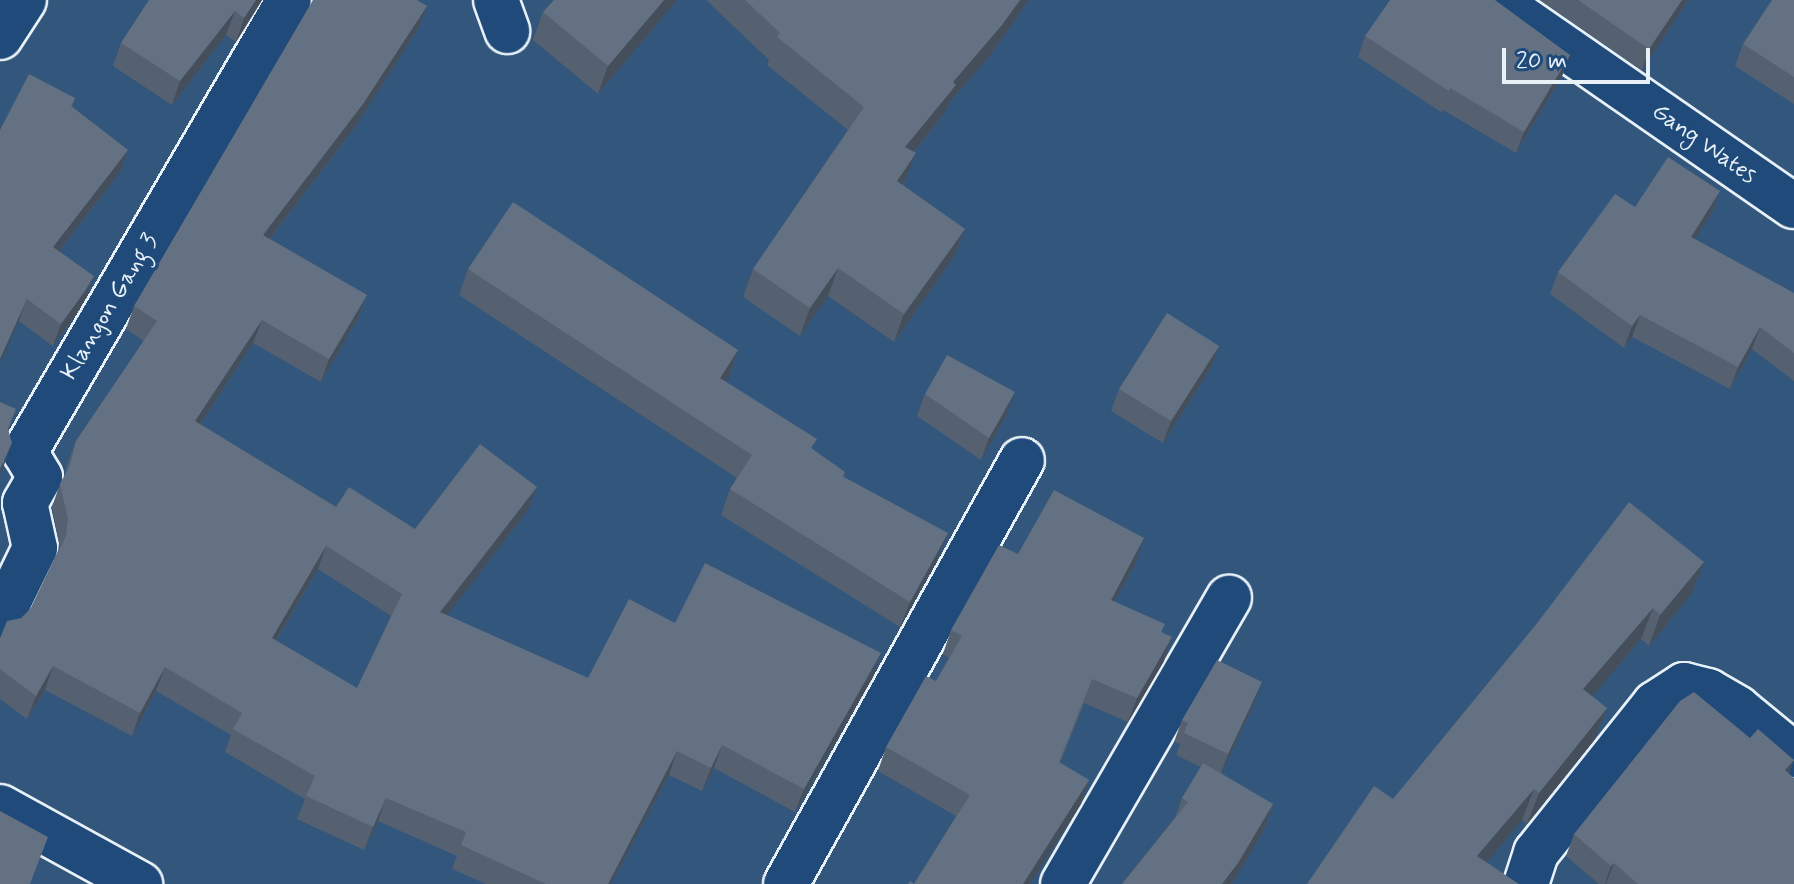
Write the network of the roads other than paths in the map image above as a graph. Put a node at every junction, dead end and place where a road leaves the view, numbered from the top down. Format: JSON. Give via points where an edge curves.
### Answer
{"nodes":[{"id":1,"x":24,"y":0,"type":"edge"},
{"id":2,"x":289,"y":0,"type":"edge"},
{"id":3,"x":1496,"y":0,"type":"edge"},
{"id":4,"x":0,"y":37,"type":"edge"},
{"id":5,"x":1794,"y":206,"type":"edge"},
{"id":6,"x":1022,"y":460,"type":"dead end"},
{"id":7,"x":1229,"y":598,"type":"dead end"},
{"id":8,"x":0,"y":620,"type":"edge"},
{"id":9,"x":1794,"y":755,"type":"edge"},
{"id":10,"x":0,"y":807,"type":"edge"},
{"id":11,"x":140,"y":884,"type":"edge"},
{"id":12,"x":786,"y":884,"type":"edge"},
{"id":13,"x":1063,"y":884,"type":"edge"},
{"id":14,"x":1526,"y":884,"type":"edge"}],
"edges":[{"from":1,"to":4,"type":"street"},
{"from":2,"to":8,"type":"street","name":"Klangon Gang 3","via":[[25,452],[40,477],[25,503],[35,548]]},
{"from":3,"to":5,"type":"street","name":"Gang Wates"},
{"from":6,"to":12,"type":"street"},
{"from":7,"to":13,"type":"street"},
{"from":9,"to":14,"type":"street","via":[[1737,708],[1708,691],[1684,685],[1655,704],[1544,844],[1530,864]]},
{"from":10,"to":11,"type":"street"}]}
